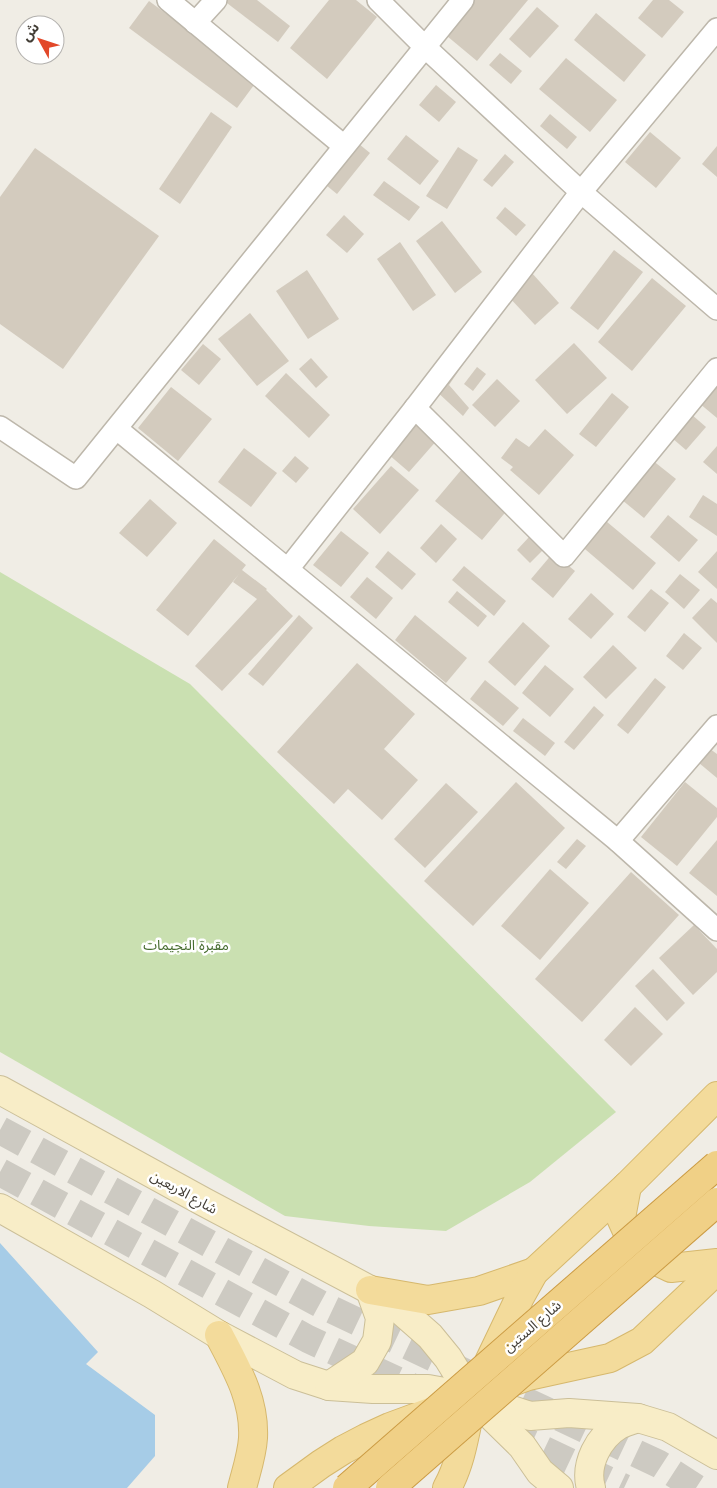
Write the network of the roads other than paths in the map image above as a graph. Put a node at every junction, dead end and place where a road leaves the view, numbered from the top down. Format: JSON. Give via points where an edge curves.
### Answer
{"nodes":[{"id":1,"x":168,"y":0,"type":"edge"},
{"id":2,"x":216,"y":0,"type":"edge"},
{"id":3,"x":378,"y":0,"type":"edge"},
{"id":4,"x":463,"y":0,"type":"edge"},
{"id":5,"x":195,"y":23,"type":"junction"},
{"id":6,"x":717,"y":29,"type":"edge"},
{"id":7,"x":425,"y":47,"type":"junction"},
{"id":8,"x":344,"y":146,"type":"junction"},
{"id":9,"x":581,"y":192,"type":"junction"},
{"id":10,"x":717,"y":309,"type":"edge"},
{"id":11,"x":717,"y":369,"type":"edge"},
{"id":12,"x":415,"y":408,"type":"junction"},
{"id":13,"x":0,"y":426,"type":"edge"},
{"id":14,"x":117,"y":429,"type":"junction"},
{"id":15,"x":288,"y":569,"type":"junction"},
{"id":16,"x":717,"y":726,"type":"edge"},
{"id":17,"x":618,"y":841,"type":"junction"},
{"id":18,"x":717,"y":930,"type":"edge"},
{"id":19,"x":0,"y":1090,"type":"edge"},
{"id":20,"x":717,"y":1096,"type":"edge"},
{"id":21,"x":717,"y":1164,"type":"edge"},
{"id":22,"x":627,"y":1186,"type":"junction"},
{"id":23,"x":717,"y":1202,"type":"edge"},
{"id":24,"x":0,"y":1208,"type":"edge"},
{"id":25,"x":717,"y":1263,"type":"edge"},
{"id":26,"x":717,"y":1270,"type":"edge"},
{"id":27,"x":534,"y":1272,"type":"junction"},
{"id":28,"x":370,"y":1290,"type":"junction"},
{"id":29,"x":219,"y":1335,"type":"junction"},
{"id":30,"x":329,"y":1386,"type":"junction"},
{"id":31,"x":472,"y":1397,"type":"junction"},
{"id":32,"x":638,"y":1418,"type":"junction"},
{"id":33,"x":717,"y":1455,"type":"edge"},
{"id":34,"x":242,"y":1488,"type":"edge"},
{"id":35,"x":288,"y":1488,"type":"edge"},
{"id":36,"x":347,"y":1488,"type":"edge"},
{"id":37,"x":390,"y":1488,"type":"edge"},
{"id":38,"x":447,"y":1488,"type":"edge"},
{"id":39,"x":559,"y":1488,"type":"edge"},
{"id":40,"x":591,"y":1488,"type":"edge"}],
"edges":[{"from":1,"to":5,"type":"street"},
{"from":2,"to":5,"type":"street"},
{"from":3,"to":7,"type":"street"},
{"from":4,"to":7,"type":"street"},
{"from":5,"to":8,"type":"street"},
{"from":6,"to":9,"type":"street"},
{"from":7,"to":8,"type":"street"},
{"from":7,"to":9,"type":"street"},
{"from":8,"to":14,"type":"street"},
{"from":9,"to":10,"type":"street"},
{"from":9,"to":12,"type":"street"},
{"from":11,"to":12,"type":"street","via":[[564,556]]},
{"from":12,"to":15,"type":"street"},
{"from":13,"to":14,"type":"street","via":[[76,478]]},
{"from":14,"to":15,"type":"street"},
{"from":15,"to":17,"type":"street"},
{"from":16,"to":17,"type":"street"},
{"from":17,"to":18,"type":"street"},
{"from":19,"to":28,"type":"main road","name":"شارع الاربعين"},
{"from":20,"to":22,"type":"main road"},
{"from":21,"to":36,"type":"highway","name":"شارع الستين","bridge":true},
{"from":22,"to":25,"type":"main road","via":[[621,1218],[636,1251],[671,1268]]},
{"from":22,"to":27,"type":"main road"},
{"from":23,"to":37,"type":"highway","name":"شارع الستين","bridge":true},
{"from":24,"to":29,"type":"main road"},
{"from":26,"to":31,"type":"main road","via":[[642,1341],[610,1358],[528,1376]]},
{"from":27,"to":28,"type":"main road","via":[[479,1291],[428,1300]]},
{"from":27,"to":31,"type":"main road"},
{"from":28,"to":30,"type":"main road","via":[[380,1318],[377,1342],[365,1362]]},
{"from":28,"to":31,"type":"main road","name":"شارع الاربعين","via":[[398,1307],[430,1336]]},
{"from":29,"to":30,"type":"main road","via":[[295,1376]]},
{"from":29,"to":34,"type":"main road","via":[[240,1376],[253,1418],[253,1440]]},
{"from":30,"to":31,"type":"main road","via":[[428,1388]]},
{"from":31,"to":32,"type":"main road","via":[[530,1416],[569,1413]]},
{"from":31,"to":35,"type":"main road","via":[[366,1438]]},
{"from":31,"to":38,"type":"main road","via":[[463,1445]]},
{"from":31,"to":39,"type":"main road","name":"شارع الاربعين","via":[[522,1446],[540,1472]]},
{"from":32,"to":33,"type":"main road","via":[[668,1427]]},
{"from":32,"to":40,"type":"main road","via":[[621,1424],[606,1435],[596,1449],[590,1466]]}]}
